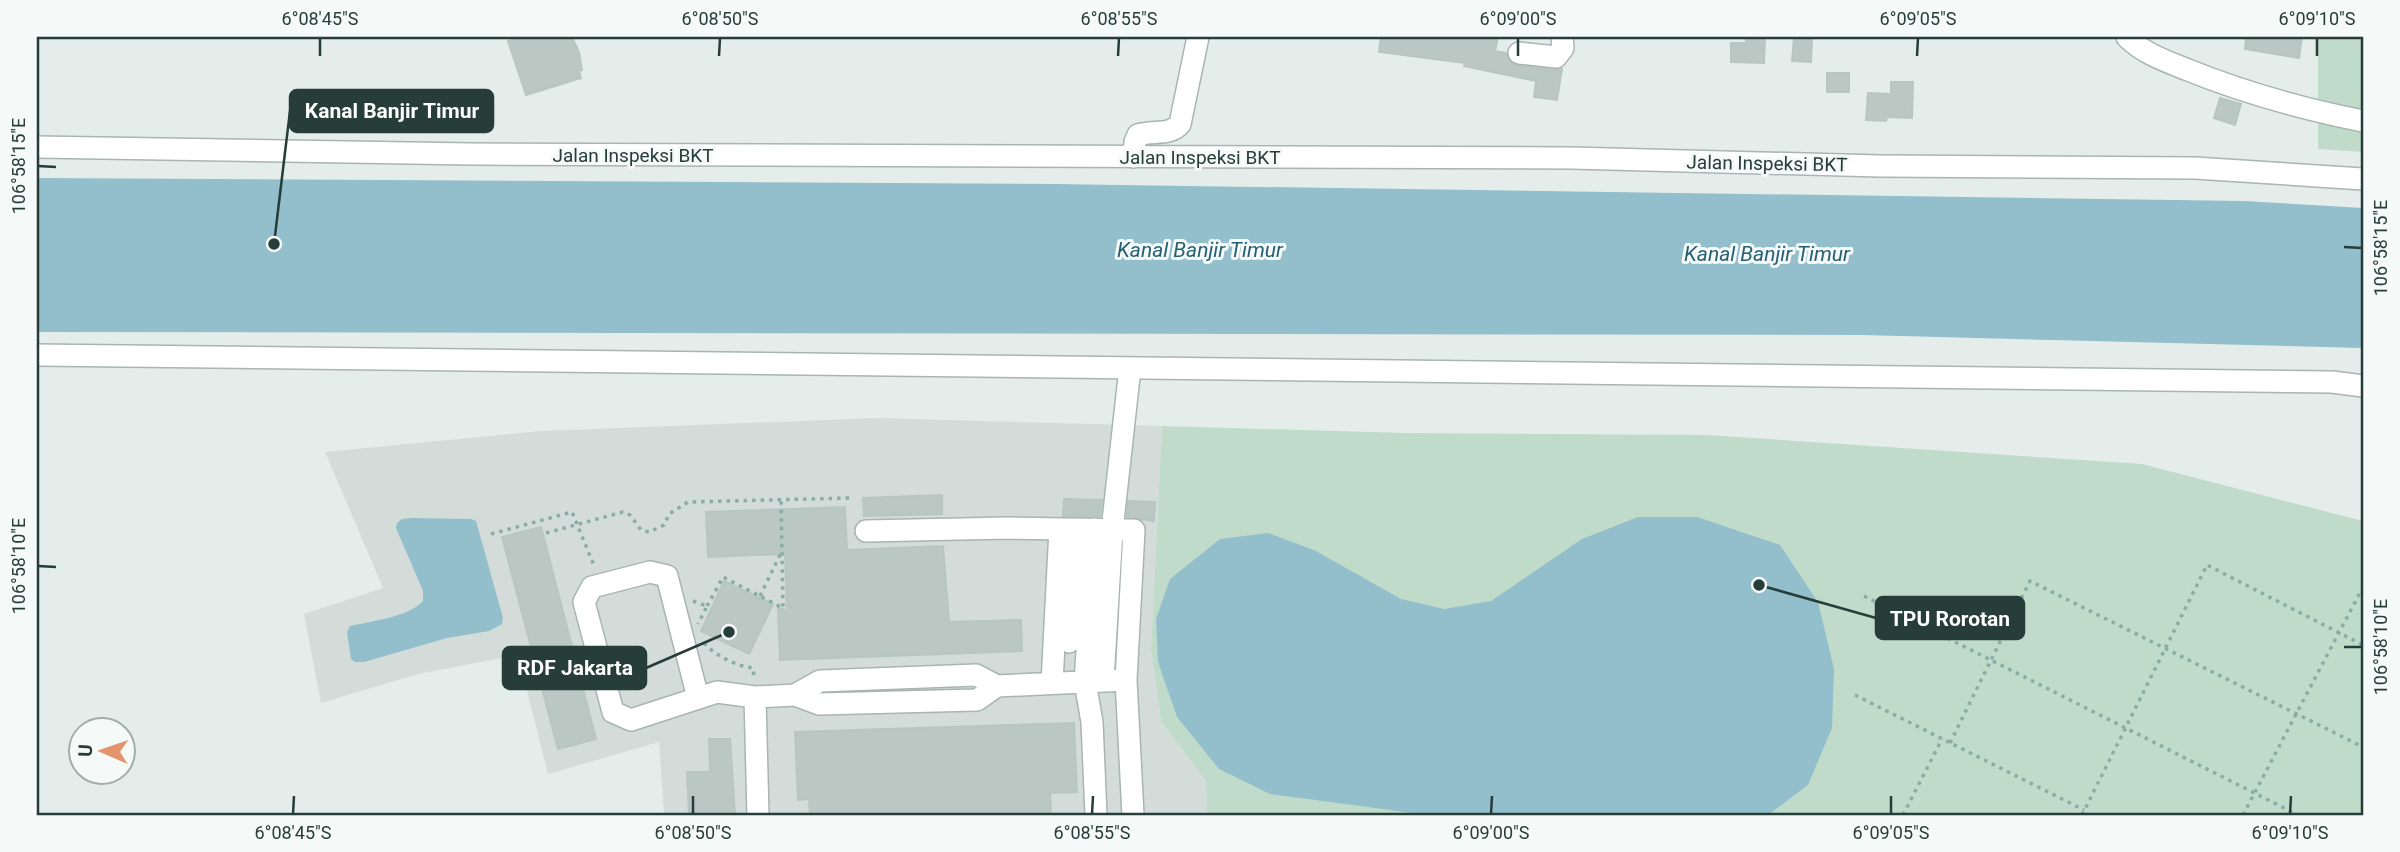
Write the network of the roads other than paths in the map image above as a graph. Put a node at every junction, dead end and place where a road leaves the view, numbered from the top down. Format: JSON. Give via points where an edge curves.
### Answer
{"nodes":[{"id":1,"x":1198,"y":37,"type":"edge"},
{"id":2,"x":1562,"y":37,"type":"edge"},
{"id":3,"x":2127,"y":37,"type":"edge"},
{"id":4,"x":1519,"y":53,"type":"dead end"},
{"id":5,"x":2363,"y":121,"type":"edge"},
{"id":6,"x":37,"y":147,"type":"edge"},
{"id":7,"x":1134,"y":157,"type":"junction"},
{"id":8,"x":2363,"y":179,"type":"edge"},
{"id":9,"x":37,"y":355,"type":"edge"},
{"id":10,"x":1130,"y":368,"type":"junction"},
{"id":11,"x":2363,"y":386,"type":"edge"},
{"id":12,"x":1085,"y":529,"type":"junction"},
{"id":13,"x":866,"y":531,"type":"dead end"},
{"id":14,"x":1126,"y":680,"type":"junction"},
{"id":15,"x":1077,"y":682,"type":"junction"},
{"id":16,"x":755,"y":697,"type":"junction"},
{"id":17,"x":698,"y":698,"type":"junction"},
{"id":18,"x":758,"y":815,"type":"edge"},
{"id":19,"x":1096,"y":815,"type":"edge"},
{"id":20,"x":1133,"y":815,"type":"edge"}],
"edges":[{"from":1,"to":7,"type":"street","via":[[1180,124],[1176,129],[1138,135]]},
{"from":2,"to":4,"type":"street","via":[[1563,48],[1556,57]]},
{"from":3,"to":5,"type":"street","via":[[2158,58],[2211,79],[2269,99]]},
{"from":6,"to":7,"type":"street","name":"Jalan Inspeksi BKT"},
{"from":7,"to":8,"type":"street","name":"Jalan Inspeksi BKT","via":[[1571,158],[2195,168]]},
{"from":9,"to":10,"type":"street"},
{"from":10,"to":11,"type":"street","via":[[2332,382]]},
{"from":10,"to":12,"type":"street"},
{"from":12,"to":13,"type":"street"},
{"from":12,"to":14,"type":"street","via":[[1134,530]]},
{"from":12,"to":15,"type":"street"},
{"from":12,"to":15,"type":"street"},
{"from":14,"to":15,"type":"street"},
{"from":14,"to":20,"type":"street"},
{"from":15,"to":16,"type":"street","via":[[997,686],[977,700],[819,704],[796,695]]},
{"from":15,"to":19,"type":"street","via":[[1092,722]]},
{"from":16,"to":17,"type":"street","via":[[716,692]]},
{"from":16,"to":18,"type":"street"},
{"from":17,"to":17,"type":"street","via":[[631,720],[613,712],[584,602],[592,587],[650,572],[667,576]]}]}
